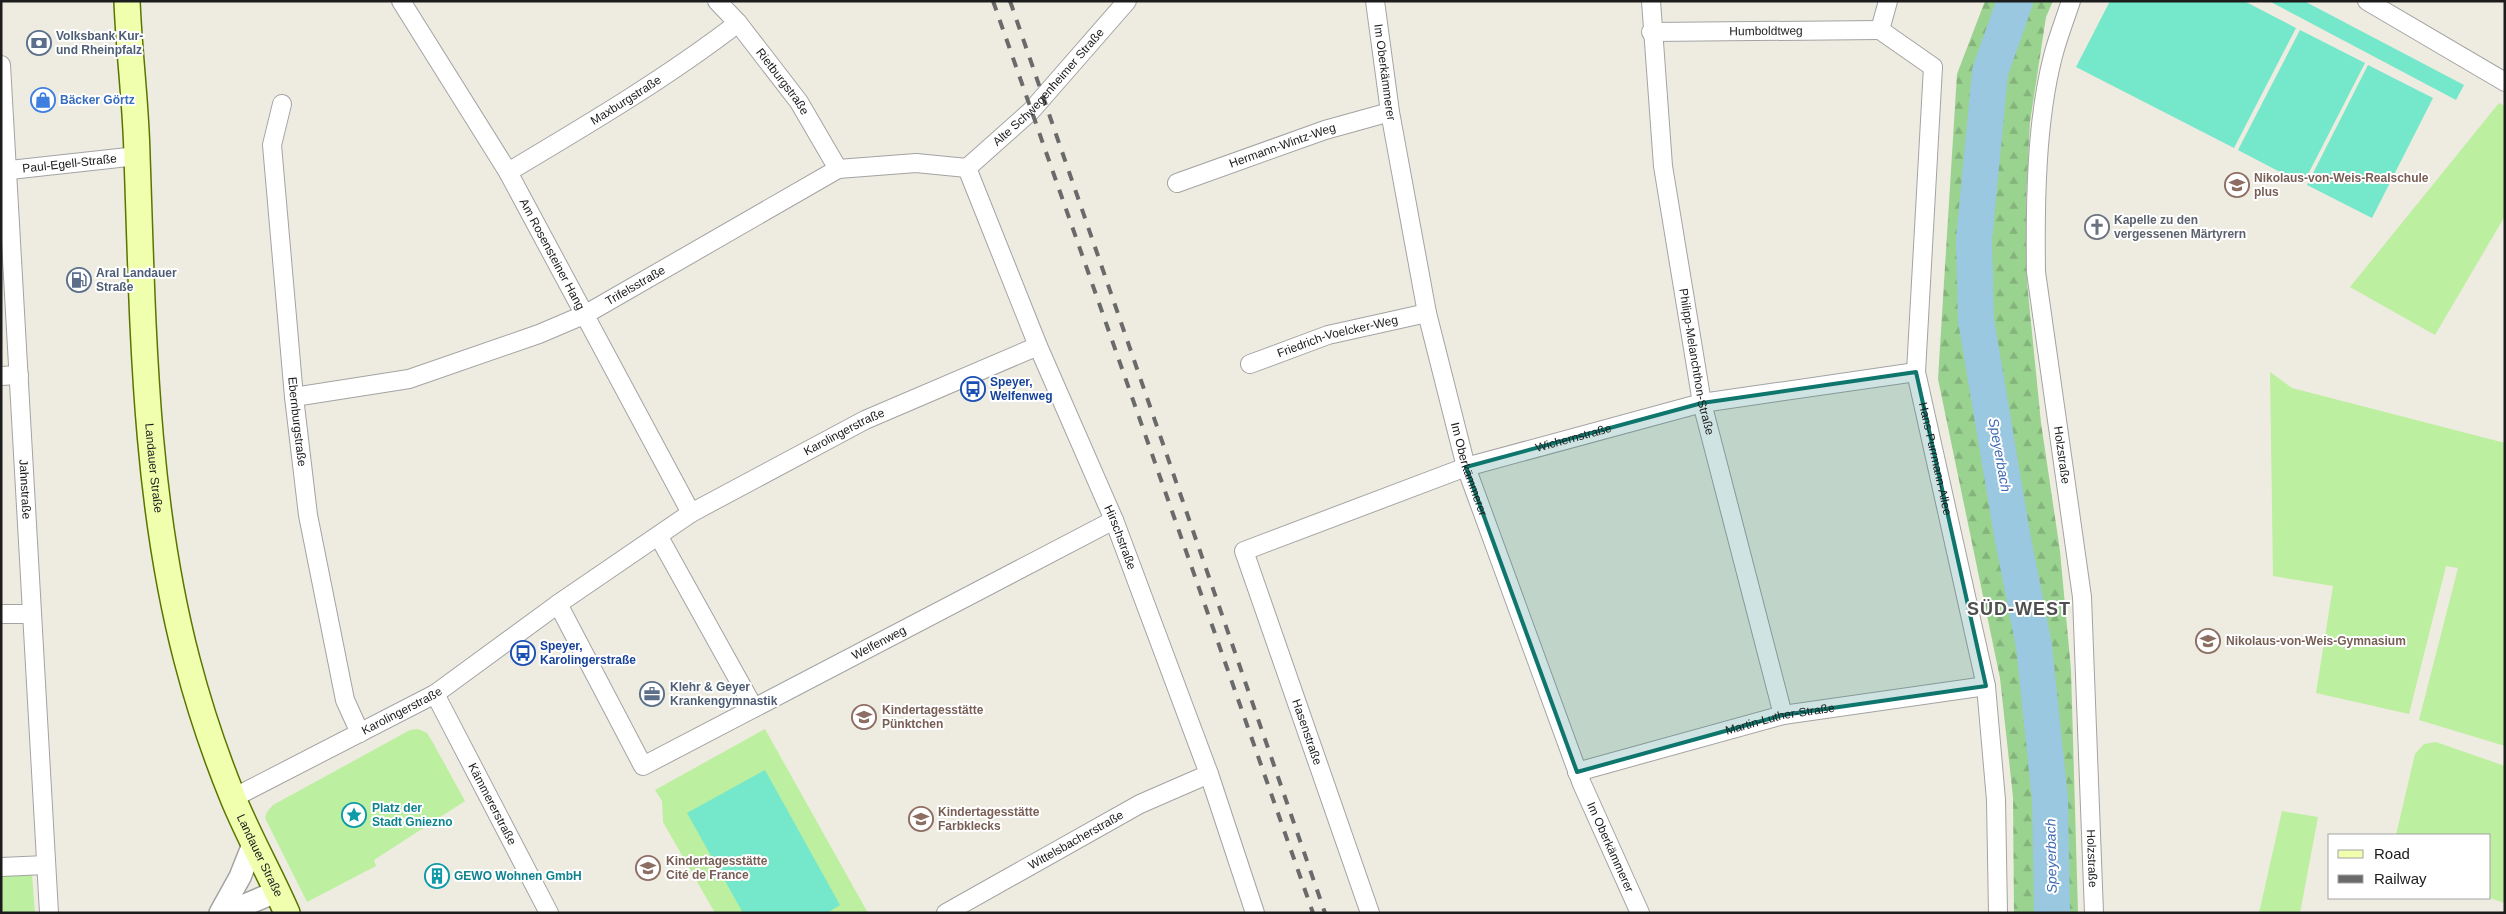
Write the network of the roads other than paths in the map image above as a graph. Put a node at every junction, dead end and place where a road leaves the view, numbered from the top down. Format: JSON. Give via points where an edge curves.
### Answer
{"nodes":[{"id":1,"x":127,"y":1,"type":"edge"},
{"id":2,"x":401,"y":1,"type":"edge"},
{"id":3,"x":717,"y":1,"type":"edge"},
{"id":4,"x":1127,"y":1,"type":"edge"},
{"id":5,"x":1375,"y":1,"type":"edge"},
{"id":6,"x":1651,"y":1,"type":"edge"},
{"id":7,"x":1888,"y":1,"type":"edge"},
{"id":8,"x":2071,"y":1,"type":"edge"},
{"id":9,"x":2367,"y":1,"type":"edge"},
{"id":10,"x":738,"y":23,"type":"junction"},
{"id":11,"x":1880,"y":30,"type":"junction"},
{"id":12,"x":1651,"y":32,"type":"junction"},
{"id":13,"x":1,"y":65,"type":"edge"},
{"id":14,"x":2505,"y":82,"type":"edge"},
{"id":15,"x":282,"y":104,"type":"dead end"},
{"id":16,"x":1390,"y":112,"type":"junction"},
{"id":17,"x":137,"y":156,"type":"junction"},
{"id":18,"x":967,"y":168,"type":"junction"},
{"id":19,"x":838,"y":169,"type":"junction"},
{"id":20,"x":5,"y":170,"type":"edge"},
{"id":21,"x":508,"y":172,"type":"junction"},
{"id":22,"x":1177,"y":183,"type":"dead end"},
{"id":23,"x":1427,"y":313,"type":"junction"},
{"id":24,"x":586,"y":314,"type":"junction"},
{"id":25,"x":1038,"y":346,"type":"junction"},
{"id":26,"x":1250,"y":364,"type":"dead end"},
{"id":27,"x":1916,"y":372,"type":"junction"},
{"id":28,"x":19,"y":375,"type":"junction"},
{"id":29,"x":1,"y":376,"type":"edge"},
{"id":30,"x":294,"y":397,"type":"junction"},
{"id":31,"x":1702,"y":403,"type":"junction"},
{"id":32,"x":1466,"y":467,"type":"junction"},
{"id":33,"x":691,"y":513,"type":"junction"},
{"id":34,"x":1114,"y":520,"type":"junction"},
{"id":35,"x":659,"y":537,"type":"junction"},
{"id":36,"x":1244,"y":551,"type":"joint"},
{"id":37,"x":558,"y":604,"type":"junction"},
{"id":38,"x":1,"y":614,"type":"edge"},
{"id":39,"x":32,"y":614,"type":"junction"},
{"id":40,"x":1986,"y":686,"type":"junction"},
{"id":41,"x":435,"y":694,"type":"junction"},
{"id":42,"x":754,"y":708,"type":"junction"},
{"id":43,"x":1783,"y":715,"type":"junction"},
{"id":44,"x":360,"y":734,"type":"junction"},
{"id":45,"x":1577,"y":772,"type":"junction"},
{"id":46,"x":1209,"y":774,"type":"junction"},
{"id":47,"x":233,"y":798,"type":"junction"},
{"id":48,"x":254,"y":842,"type":"junction"},
{"id":49,"x":46,"y":865,"type":"junction"},
{"id":50,"x":1,"y":867,"type":"edge"},
{"id":51,"x":282,"y":902,"type":"edge"},
{"id":52,"x":49,"y":913,"type":"edge"},
{"id":53,"x":220,"y":913,"type":"edge"},
{"id":54,"x":226,"y":913,"type":"edge"},
{"id":55,"x":549,"y":913,"type":"edge"},
{"id":56,"x":946,"y":913,"type":"edge"},
{"id":57,"x":1255,"y":913,"type":"edge"},
{"id":58,"x":1370,"y":913,"type":"edge"},
{"id":59,"x":1640,"y":913,"type":"edge"},
{"id":60,"x":1998,"y":913,"type":"edge"},
{"id":61,"x":2094,"y":913,"type":"edge"}],
"edges":[{"from":1,"to":17,"type":"main road","name":"Landauer Straße"},
{"from":2,"to":21,"type":"street","name":"Am Rosensteiner Hang"},
{"from":3,"to":10,"type":"street","name":"Rietburgstraße"},
{"from":4,"to":18,"type":"street","name":"Alte Schwegenheimer Straße","via":[[1031,111]]},
{"from":5,"to":16,"type":"street","name":"Im Oberkämmerer"},
{"from":6,"to":12,"type":"street","name":"Philipp-Melanchthon-Straße"},
{"from":7,"to":11,"type":"street"},
{"from":8,"to":61,"type":"street","name":"Holzstraße","via":[[2053,56],[2041,130],[2036,272],[2082,597]]},
{"from":9,"to":14,"type":"street"},
{"from":10,"to":19,"type":"street","name":"Rietburgstraße","via":[[799,102]]},
{"from":10,"to":21,"type":"street","name":"Maxburgstraße","via":[[621,106]]},
{"from":11,"to":12,"type":"street","name":"Humboldtweg"},
{"from":11,"to":27,"type":"street","name":"Hans-Purrmann-Allee","via":[[1933,68]]},
{"from":12,"to":31,"type":"street","name":"Philipp-Melanchthon-Straße","via":[[1663,166]]},
{"from":13,"to":20,"type":"street","name":"Jahnstraße"},
{"from":15,"to":30,"type":"street","name":"Ebernburgstraße","via":[[272,144]]},
{"from":16,"to":22,"type":"street","name":"Hermann-Wintz-Weg","via":[[1325,130]]},
{"from":16,"to":23,"type":"street","name":"Im Oberkämmerer"},
{"from":17,"to":20,"type":"street","name":"Paul-Egell-Straße"},
{"from":17,"to":47,"type":"main road","name":"Landauer Straße","via":[[142,317],[156,497],[187,660]]},
{"from":18,"to":19,"type":"street","name":"Trifelsstraße","via":[[916,163]]},
{"from":18,"to":25,"type":"street","name":"Hirschstraße"},
{"from":19,"to":24,"type":"street","name":"Trifelsstraße"},
{"from":20,"to":28,"type":"street","name":"Jahnstraße"},
{"from":21,"to":24,"type":"street","name":"Am Rosensteiner Hang"},
{"from":23,"to":26,"type":"street","name":"Friedrich-Voelcker-Weg","via":[[1328,334]]},
{"from":23,"to":32,"type":"street","name":"Im Oberkämmerer"},
{"from":24,"to":30,"type":"street","name":"Trifelsstraße","via":[[539,334],[408,379]]},
{"from":24,"to":33,"type":"street","name":"Am Rosensteiner Hang"},
{"from":25,"to":33,"type":"street","name":"Karolingerstraße","via":[[865,420]]},
{"from":25,"to":34,"type":"street","name":"Hirschstraße"},
{"from":27,"to":31,"type":"street","name":"Wichernstraße"},
{"from":27,"to":40,"type":"street","name":"Hans-Purrmann-Allee"},
{"from":28,"to":29,"type":"street"},
{"from":28,"to":39,"type":"street","name":"Jahnstraße"},
{"from":30,"to":44,"type":"street","name":"Ebernburgstraße","via":[[308,515],[345,700]]},
{"from":31,"to":32,"type":"street","name":"Wichernstraße"},
{"from":31,"to":43,"type":"street","name":"Philipp-Melanchthon-Straße"},
{"from":32,"to":36,"type":"street","name":"Wichernstraße"},
{"from":32,"to":45,"type":"street","name":"Im Oberkämmerer"},
{"from":33,"to":35,"type":"street","name":"Karolingerstraße"},
{"from":34,"to":42,"type":"street","name":"Welfenweg"},
{"from":34,"to":46,"type":"street","name":"Hirschstraße"},
{"from":35,"to":37,"type":"street","name":"Karolingerstraße"},
{"from":35,"to":42,"type":"street"},
{"from":36,"to":58,"type":"street","name":"Hasenstraße"},
{"from":37,"to":41,"type":"street","name":"Karolingerstraße"},
{"from":37,"to":42,"type":"street","name":"Welfenweg","via":[[643,766]]},
{"from":38,"to":39,"type":"street"},
{"from":39,"to":49,"type":"street","name":"Jahnstraße"},
{"from":40,"to":43,"type":"street","name":"Martin-Luther-Straße"},
{"from":40,"to":60,"type":"street","name":"Hans-Purrmann-Allee","via":[[1996,800]]},
{"from":41,"to":44,"type":"street","name":"Karolingerstraße"},
{"from":41,"to":55,"type":"street","name":"Kämmererstraße"},
{"from":43,"to":45,"type":"street","name":"Martin-Luther-Straße"},
{"from":44,"to":47,"type":"street","name":"Karolingerstraße"},
{"from":45,"to":59,"type":"street","name":"Im Oberkämmerer"},
{"from":46,"to":56,"type":"street","name":"Wittelsbacherstraße","via":[[1140,804]]},
{"from":46,"to":57,"type":"street","name":"Hirschstraße"},
{"from":47,"to":48,"type":"main road","name":"Landauer Straße"},
{"from":48,"to":51,"type":"main road","name":"Landauer Straße"},
{"from":48,"to":53,"type":"street"},
{"from":49,"to":50,"type":"street"},
{"from":49,"to":52,"type":"street","name":"Jahnstraße"},
{"from":51,"to":54,"type":"street"}]}
